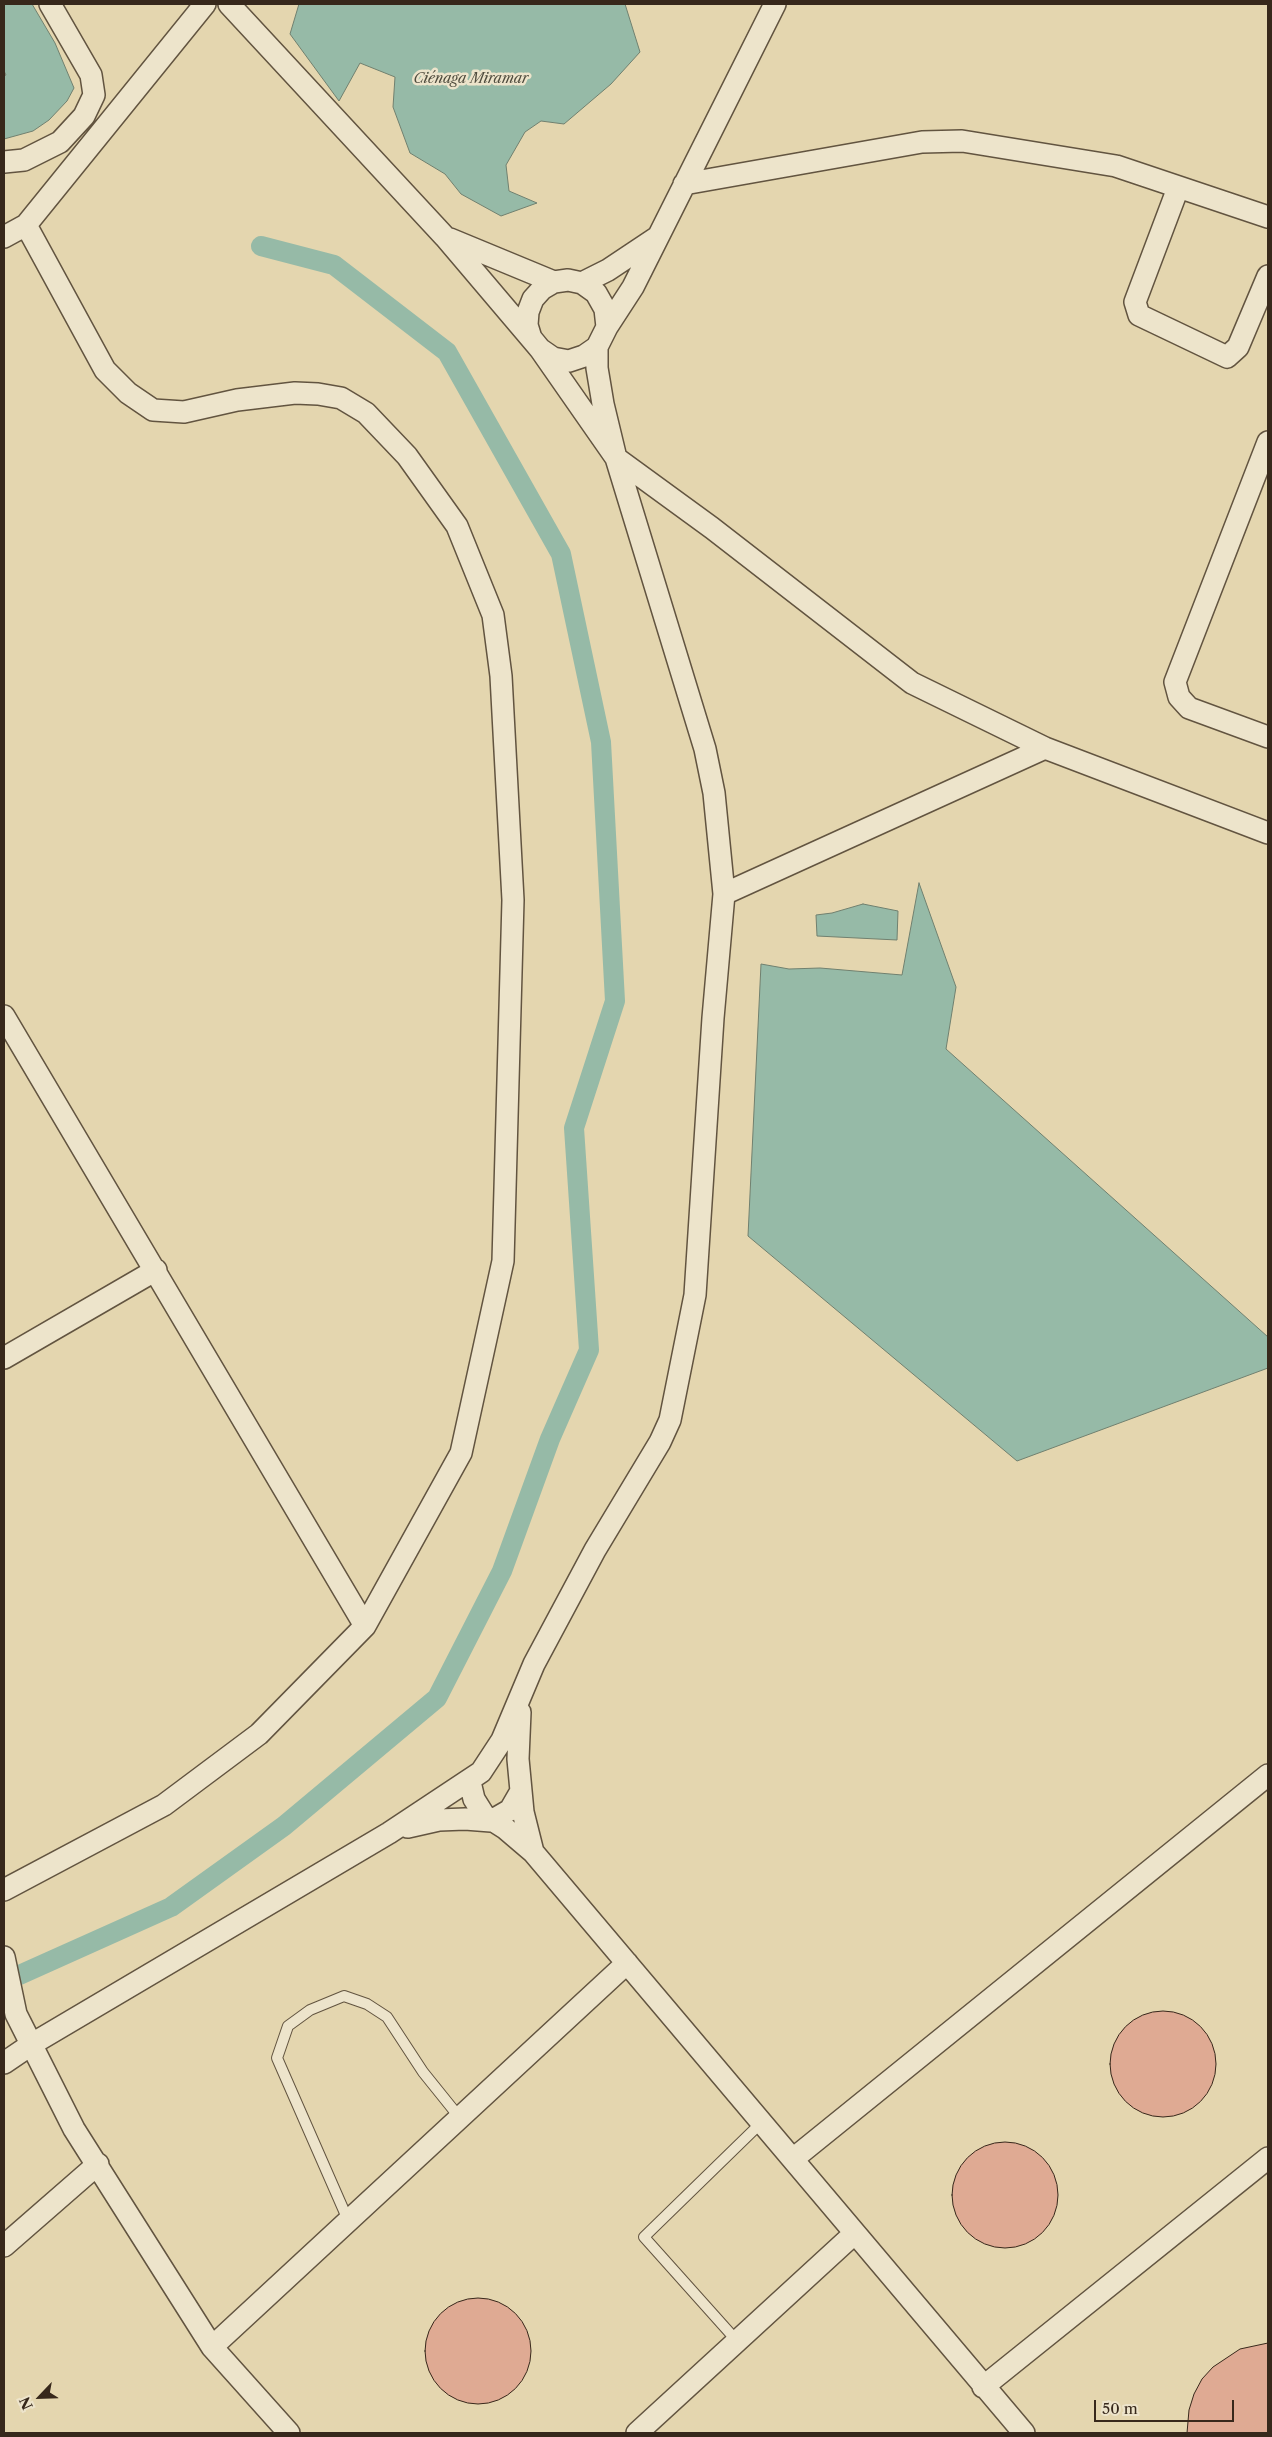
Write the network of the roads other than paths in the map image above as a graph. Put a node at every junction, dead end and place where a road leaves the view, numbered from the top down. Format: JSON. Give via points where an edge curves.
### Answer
{"nodes":[{"id":1,"x":50,"y":4,"type":"edge"},
{"id":2,"x":205,"y":4,"type":"edge"},
{"id":3,"x":229,"y":4,"type":"edge"},
{"id":4,"x":775,"y":4,"type":"edge"},
{"id":5,"x":4,"y":162,"type":"edge"},
{"id":6,"x":684,"y":184,"type":"junction"},
{"id":7,"x":1178,"y":188,"type":"junction"},
{"id":8,"x":1268,"y":217,"type":"edge"},
{"id":9,"x":26,"y":225,"type":"junction"},
{"id":10,"x":658,"y":236,"type":"junction"},
{"id":11,"x":4,"y":237,"type":"edge"},
{"id":12,"x":445,"y":237,"type":"junction"},
{"id":13,"x":1268,"y":276,"type":"edge"},
{"id":14,"x":554,"y":282,"type":"junction"},
{"id":15,"x":582,"y":283,"type":"junction"},
{"id":16,"x":606,"y":327,"type":"junction"},
{"id":17,"x":597,"y":347,"type":"junction"},
{"id":18,"x":540,"y":349,"type":"junction"},
{"id":19,"x":1268,"y":442,"type":"edge"},
{"id":20,"x":616,"y":458,"type":"junction"},
{"id":21,"x":1268,"y":737,"type":"edge"},
{"id":22,"x":1045,"y":748,"type":"junction"},
{"id":23,"x":1268,"y":833,"type":"edge"},
{"id":24,"x":724,"y":894,"type":"junction"},
{"id":25,"x":4,"y":1016,"type":"edge"},
{"id":26,"x":156,"y":1270,"type":"junction"},
{"id":27,"x":4,"y":1358,"type":"edge"},
{"id":28,"x":365,"y":1626,"type":"junction"},
{"id":29,"x":522,"y":1694,"type":"junction"},
{"id":30,"x":486,"y":1766,"type":"junction"},
{"id":31,"x":1268,"y":1775,"type":"edge"},
{"id":32,"x":470,"y":1782,"type":"junction"},
{"id":33,"x":521,"y":1791,"type":"junction"},
{"id":34,"x":491,"y":1821,"type":"junction"},
{"id":35,"x":389,"y":1834,"type":"junction"},
{"id":36,"x":533,"y":1852,"type":"junction"},
{"id":37,"x":4,"y":1890,"type":"edge"},
{"id":38,"x":4,"y":1958,"type":"edge"},
{"id":39,"x":628,"y":1963,"type":"junction"},
{"id":40,"x":32,"y":2044,"type":"junction"},
{"id":41,"x":4,"y":2063,"type":"edge"},
{"id":42,"x":460,"y":2118,"type":"junction"},
{"id":43,"x":762,"y":2122,"type":"junction"},
{"id":44,"x":1268,"y":2158,"type":"edge"},
{"id":45,"x":793,"y":2159,"type":"junction"},
{"id":46,"x":98,"y":2164,"type":"junction"},
{"id":47,"x":348,"y":2220,"type":"junction"},
{"id":48,"x":855,"y":2233,"type":"junction"},
{"id":49,"x":4,"y":2246,"type":"edge"},
{"id":50,"x":737,"y":2341,"type":"junction"},
{"id":51,"x":212,"y":2347,"type":"junction"},
{"id":52,"x":983,"y":2387,"type":"junction"},
{"id":53,"x":289,"y":2433,"type":"edge"},
{"id":54,"x":637,"y":2433,"type":"edge"},
{"id":55,"x":1024,"y":2433,"type":"edge"}],
"edges":[{"from":1,"to":5,"type":"street","via":[[91,75],[94,95],[84,116],[60,142],[24,160]]},
{"from":2,"to":9,"type":"street"},
{"from":3,"to":12,"type":"street"},
{"from":4,"to":6,"type":"street"},
{"from":6,"to":7,"type":"street","via":[[942,141],[962,141],[1116,166]]},
{"from":6,"to":10,"type":"street"},
{"from":7,"to":8,"type":"street"},
{"from":7,"to":13,"type":"street","via":[[1135,302],[1139,315],[1227,357],[1238,347]]},
{"from":9,"to":11,"type":"street"},
{"from":9,"to":28,"type":"street","via":[[105,370],[128,393],[153,410],[184,412],[237,400],[295,393],[341,398],[366,413],[407,456],[457,526],[492,614],[501,676],[513,900],[503,1261],[461,1453]]},
{"from":10,"to":15,"type":"street","via":[[608,270]]},
{"from":10,"to":16,"type":"street","via":[[633,288]]},
{"from":12,"to":14,"type":"street"},
{"from":12,"to":18,"type":"street"},
{"from":14,"to":15,"type":"street"},
{"from":14,"to":18,"type":"street","via":[[538,294],[528,312],[531,338]]},
{"from":15,"to":16,"type":"street","via":[[596,294],[605,309]]},
{"from":16,"to":17,"type":"street"},
{"from":17,"to":18,"type":"street","via":[[569,361],[553,358]]},
{"from":17,"to":20,"type":"street","via":[[603,404]]},
{"from":18,"to":20,"type":"street"},
{"from":19,"to":21,"type":"street","via":[[1175,682],[1179,697],[1189,708]]},
{"from":20,"to":22,"type":"street","via":[[912,683]]},
{"from":20,"to":24,"type":"street","via":[[705,749],[714,794]]},
{"from":22,"to":23,"type":"street"},
{"from":22,"to":24,"type":"street"},
{"from":24,"to":29,"type":"street","via":[[695,1295],[670,1420],[595,1550],[534,1664]]},
{"from":25,"to":26,"type":"street"},
{"from":26,"to":27,"type":"street"},
{"from":26,"to":28,"type":"street"},
{"from":28,"to":37,"type":"street","via":[[259,1734],[164,1805]]},
{"from":29,"to":30,"type":"street","via":[[502,1740]]},
{"from":29,"to":33,"type":"street","via":[[518,1727]]},
{"from":30,"to":32,"type":"street"},
{"from":30,"to":33,"type":"street","via":[[511,1776]]},
{"from":31,"to":45,"type":"street"},
{"from":32,"to":34,"type":"street","via":[[478,1808]]},
{"from":32,"to":35,"type":"street"},
{"from":33,"to":34,"type":"street","via":[[510,1810]]},
{"from":33,"to":36,"type":"street","via":[[522,1812]]},
{"from":34,"to":35,"type":"street","via":[[439,1820]]},
{"from":34,"to":36,"type":"street"},
{"from":35,"to":40,"type":"street"},
{"from":36,"to":39,"type":"street"},
{"from":38,"to":40,"type":"street","via":[[16,2014]]},
{"from":39,"to":42,"type":"street"},
{"from":39,"to":43,"type":"street"},
{"from":40,"to":41,"type":"street"},
{"from":40,"to":46,"type":"street","via":[[74,2129]]},
{"from":42,"to":47,"type":"street"},
{"from":42,"to":47,"type":"lane","via":[[423,2072],[387,2017],[367,2004],[344,1996],[310,2010],[288,2026],[276,2058]]},
{"from":43,"to":45,"type":"street"},
{"from":43,"to":50,"type":"lane","via":[[644,2238]]},
{"from":44,"to":52,"type":"street"},
{"from":45,"to":48,"type":"street"},
{"from":46,"to":49,"type":"street"},
{"from":46,"to":51,"type":"street"},
{"from":47,"to":51,"type":"street"},
{"from":48,"to":50,"type":"street"},
{"from":48,"to":52,"type":"street"},
{"from":50,"to":54,"type":"street"},
{"from":51,"to":53,"type":"street"},
{"from":52,"to":55,"type":"street"}]}
